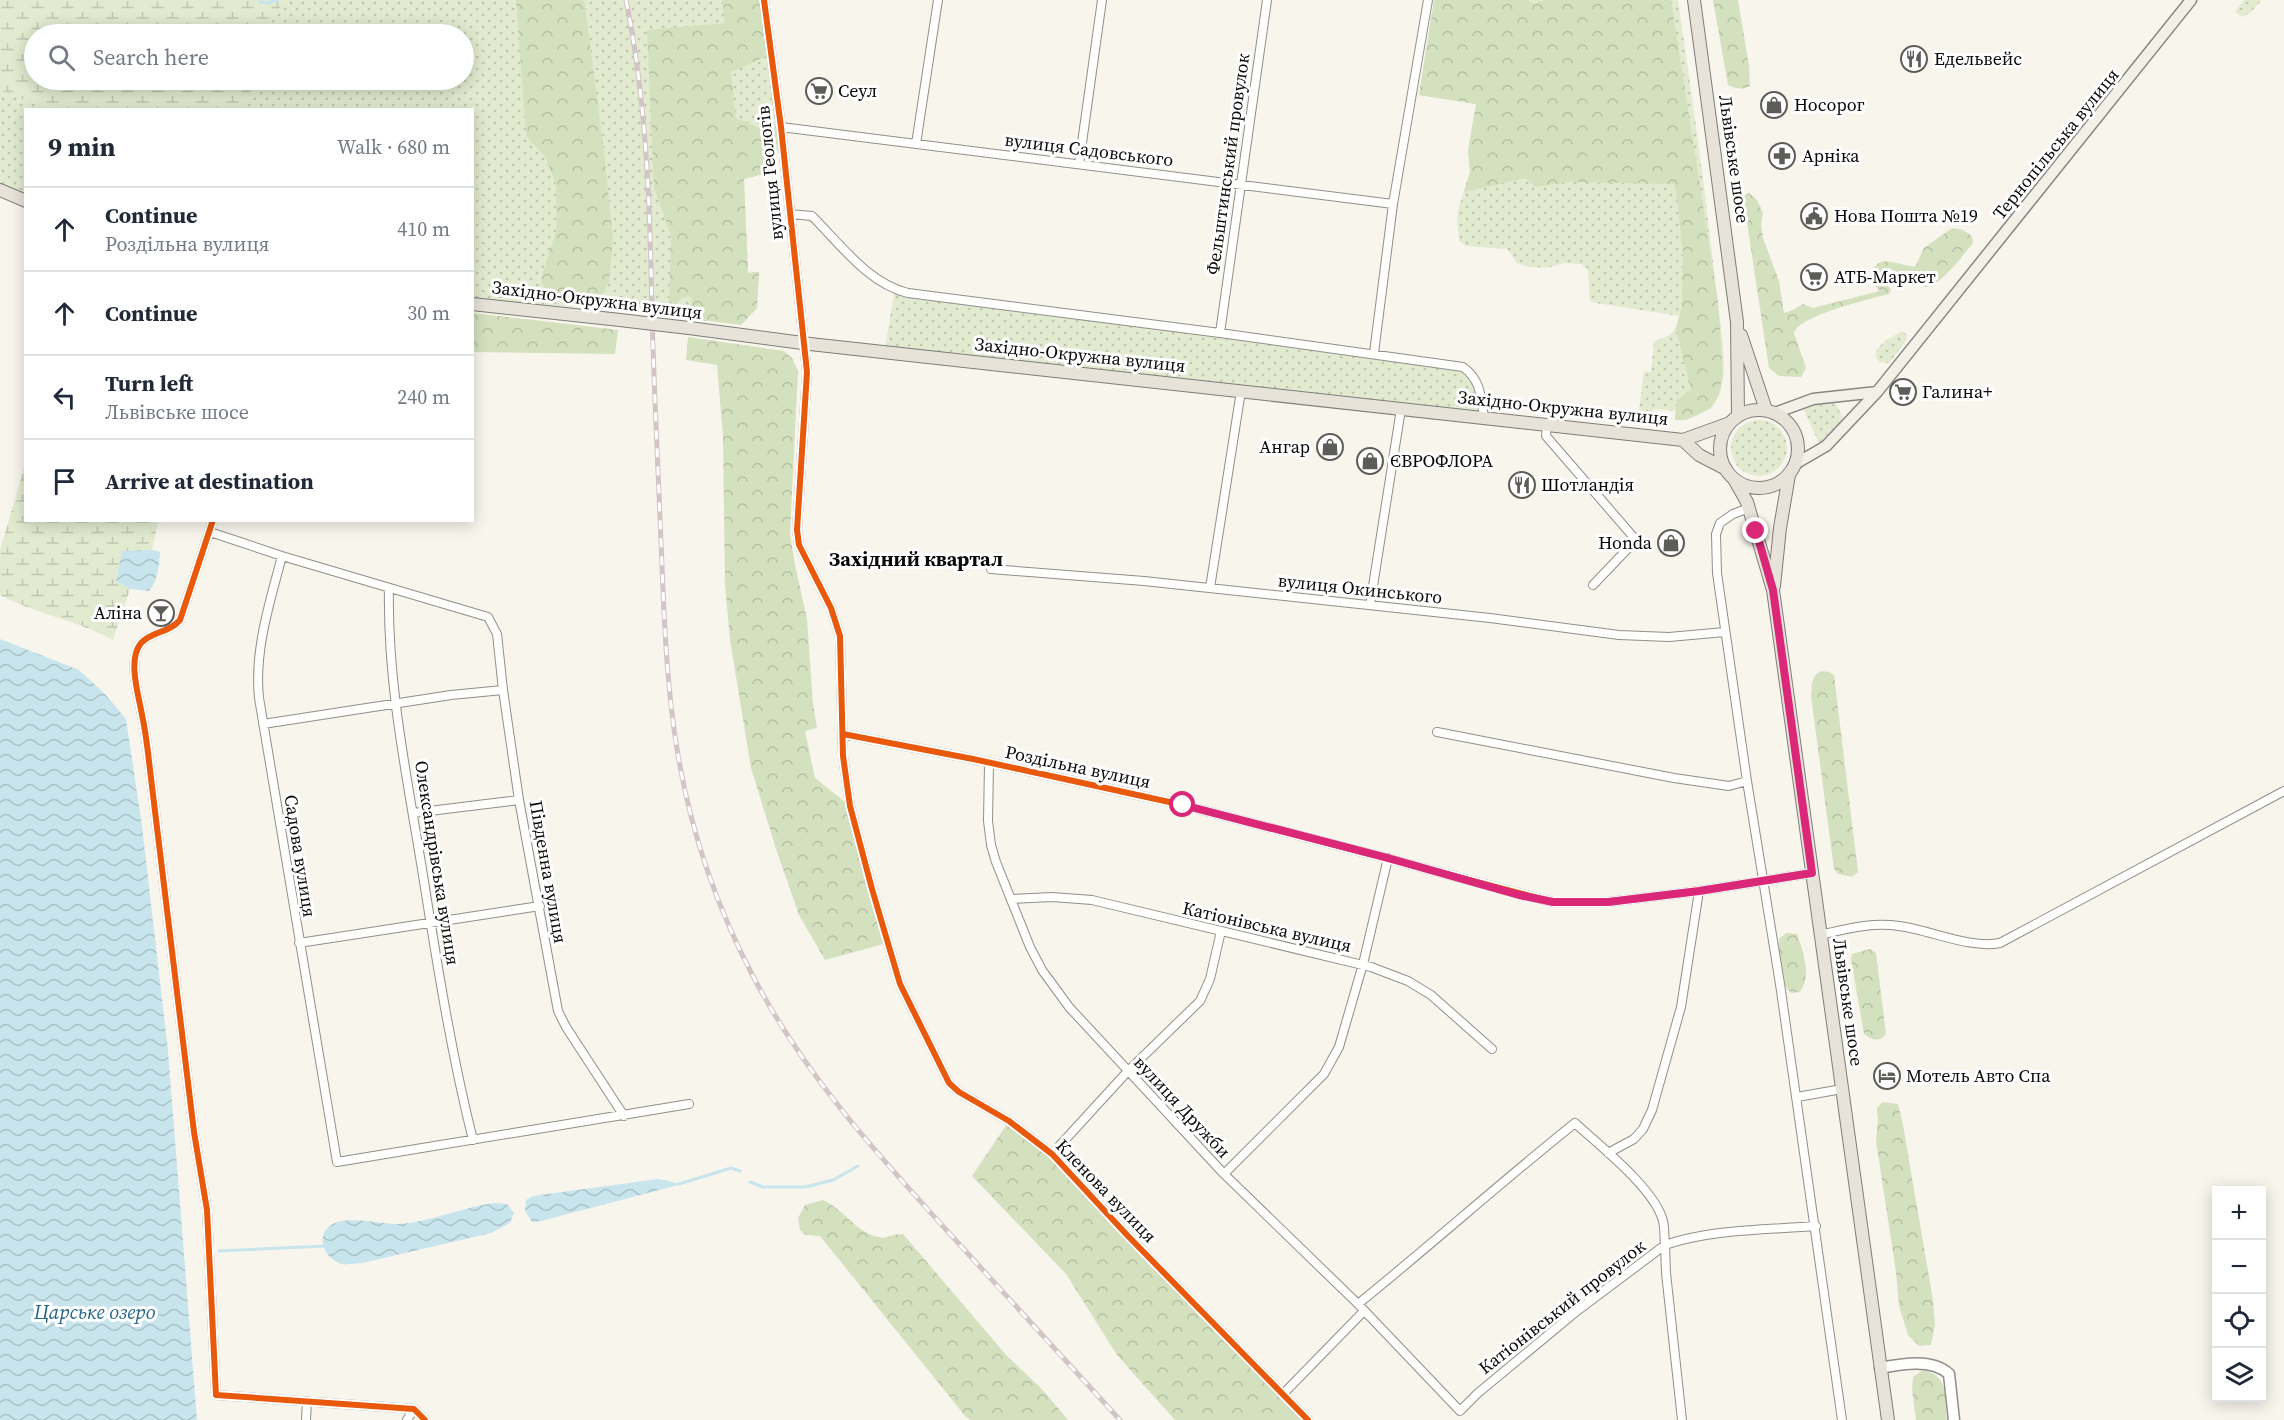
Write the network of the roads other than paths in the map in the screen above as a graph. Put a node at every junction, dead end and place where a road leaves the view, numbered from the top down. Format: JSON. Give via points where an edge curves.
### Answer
{"nodes":[{"id":1,"x":764,"y":0,"type":"edge"},
{"id":2,"x":938,"y":0,"type":"edge"},
{"id":3,"x":1102,"y":0,"type":"edge"},
{"id":4,"x":1267,"y":0,"type":"edge"},
{"id":5,"x":1428,"y":0,"type":"edge"},
{"id":6,"x":1694,"y":0,"type":"edge"},
{"id":7,"x":2191,"y":0,"type":"edge"},
{"id":8,"x":781,"y":126,"type":"junction"},
{"id":9,"x":916,"y":144,"type":"junction"},
{"id":10,"x":1079,"y":164,"type":"junction"},
{"id":11,"x":1239,"y":185,"type":"junction"},
{"id":12,"x":0,"y":190,"type":"edge"},
{"id":13,"x":24,"y":200,"type":"edge"},
{"id":14,"x":1393,"y":204,"type":"junction"},
{"id":15,"x":790,"y":214,"type":"junction"},
{"id":16,"x":474,"y":304,"type":"edge"},
{"id":17,"x":1737,"y":322,"type":"junction"},
{"id":18,"x":1220,"y":333,"type":"junction"},
{"id":19,"x":804,"y":343,"type":"junction"},
{"id":20,"x":1374,"y":353,"type":"junction"},
{"id":21,"x":1241,"y":391,"type":"junction"},
{"id":22,"x":1877,"y":392,"type":"junction"},
{"id":23,"x":1401,"y":409,"type":"junction"},
{"id":24,"x":1770,"y":411,"type":"junction"},
{"id":25,"x":1484,"y":418,"type":"junction"},
{"id":26,"x":1734,"y":419,"type":"junction"},
{"id":27,"x":1547,"y":425,"type":"junction"},
{"id":28,"x":1683,"y":440,"type":"junction"},
{"id":29,"x":1792,"y":470,"type":"junction"},
{"id":30,"x":1730,"y":474,"type":"junction"},
{"id":31,"x":1749,"y":508,"type":"junction"},
{"id":32,"x":212,"y":522,"type":"edge"},
{"id":33,"x":210,"y":532,"type":"junction"},
{"id":34,"x":282,"y":556,"type":"junction"},
{"id":35,"x":991,"y":569,"type":"dead end"},
{"id":36,"x":1593,"y":585,"type":"dead end"},
{"id":37,"x":388,"y":588,"type":"junction"},
{"id":38,"x":1210,"y":588,"type":"junction"},
{"id":39,"x":1773,"y":590,"type":"junction"},
{"id":40,"x":1370,"y":605,"type":"junction"},
{"id":41,"x":1725,"y":632,"type":"junction"},
{"id":42,"x":503,"y":690,"type":"junction"},
{"id":43,"x":396,"y":704,"type":"junction"},
{"id":44,"x":263,"y":724,"type":"junction"},
{"id":45,"x":1437,"y":732,"type":"dead end"},
{"id":46,"x":843,"y":734,"type":"junction"},
{"id":47,"x":989,"y":764,"type":"junction"},
{"id":48,"x":1747,"y":781,"type":"junction"},
{"id":49,"x":2284,"y":791,"type":"edge"},
{"id":50,"x":519,"y":800,"type":"junction"},
{"id":51,"x":412,"y":813,"type":"junction"},
{"id":52,"x":1388,"y":858,"type":"junction"},
{"id":53,"x":1812,"y":873,"type":"junction"},
{"id":54,"x":1763,"y":879,"type":"junction"},
{"id":55,"x":1699,"y":891,"type":"junction"},
{"id":56,"x":1011,"y":899,"type":"junction"},
{"id":57,"x":540,"y":906,"type":"junction"},
{"id":58,"x":431,"y":922,"type":"junction"},
{"id":59,"x":1221,"y":931,"type":"junction"},
{"id":60,"x":1820,"y":934,"type":"junction"},
{"id":61,"x":299,"y":943,"type":"junction"},
{"id":62,"x":1363,"y":964,"type":"junction"},
{"id":63,"x":1492,"y":1049,"type":"dead end"},
{"id":64,"x":1128,"y":1071,"type":"junction"},
{"id":65,"x":1842,"y":1089,"type":"junction"},
{"id":66,"x":1797,"y":1097,"type":"junction"},
{"id":67,"x":688,"y":1104,"type":"dead end"},
{"id":68,"x":624,"y":1116,"type":"junction"},
{"id":69,"x":474,"y":1140,"type":"junction"},
{"id":70,"x":1052,"y":1154,"type":"junction"},
{"id":71,"x":1608,"y":1154,"type":"junction"},
{"id":72,"x":1224,"y":1174,"type":"junction"},
{"id":73,"x":1816,"y":1226,"type":"junction"},
{"id":74,"x":1665,"y":1245,"type":"junction"},
{"id":75,"x":1358,"y":1304,"type":"junction"},
{"id":76,"x":1364,"y":1311,"type":"junction"},
{"id":77,"x":1880,"y":1368,"type":"junction"},
{"id":78,"x":1284,"y":1393,"type":"junction"},
{"id":79,"x":307,"y":1401,"type":"junction"},
{"id":80,"x":414,"y":1409,"type":"junction"},
{"id":81,"x":1460,"y":1411,"type":"junction"},
{"id":82,"x":306,"y":1420,"type":"edge"},
{"id":83,"x":407,"y":1420,"type":"edge"},
{"id":84,"x":425,"y":1420,"type":"edge"},
{"id":85,"x":1308,"y":1420,"type":"edge"},
{"id":86,"x":1466,"y":1420,"type":"edge"},
{"id":87,"x":1682,"y":1420,"type":"edge"},
{"id":88,"x":1842,"y":1420,"type":"edge"},
{"id":89,"x":1888,"y":1420,"type":"edge"},
{"id":90,"x":1954,"y":1420,"type":"edge"}],
"edges":[{"from":1,"to":8,"type":"street","name":"вулиця Геологів"},
{"from":2,"to":9,"type":"street"},
{"from":3,"to":10,"type":"street"},
{"from":4,"to":11,"type":"street","name":"Фельштинський провулок"},
{"from":5,"to":14,"type":"street"},
{"from":6,"to":17,"type":"main road","name":"Львівське шосе"},
{"from":7,"to":22,"type":"main road","name":"Тернопільська вулиця"},
{"from":8,"to":9,"type":"street","name":"вулиця Садовського"},
{"from":8,"to":15,"type":"street","name":"вулиця Геологів"},
{"from":9,"to":10,"type":"street","name":"вулиця Садовського"},
{"from":10,"to":11,"type":"street","name":"вулиця Садовського"},
{"from":11,"to":14,"type":"street","name":"вулиця Садовського"},
{"from":11,"to":18,"type":"street","name":"Фельштинський провулок"},
{"from":12,"to":13,"type":"main road"},
{"from":14,"to":20,"type":"street"},
{"from":15,"to":18,"type":"street","via":[[812,216],[876,278],[896,290]]},
{"from":15,"to":19,"type":"street","name":"вулиця Геологів"},
{"from":16,"to":19,"type":"main road","name":"Західно-Окружна вулиця","bridge":true},
{"from":17,"to":24,"type":"main road","name":"Львівське шосе"},
{"from":17,"to":26,"type":"main road","name":"Львівське шосе"},
{"from":18,"to":20,"type":"street"},
{"from":19,"to":21,"type":"main road","name":"Західно-Окружна вулиця"},
{"from":19,"to":46,"type":"street","name":"вулиця Геологів","via":[[807,372],[797,530],[803,556],[831,608],[840,636]]},
{"from":20,"to":25,"type":"street","via":[[1463,367],[1480,387]]},
{"from":21,"to":23,"type":"main road","name":"Західно-Окружна вулиця"},
{"from":21,"to":38,"type":"street"},
{"from":22,"to":24,"type":"main road","via":[[1813,399]]},
{"from":22,"to":29,"type":"main road","name":"Тернопільська вулиця","via":[[1826,446]]},
{"from":23,"to":25,"type":"main road","name":"Західно-Окружна вулиця"},
{"from":23,"to":40,"type":"street"},
{"from":24,"to":26,"type":"main road","via":[[1750,411]]},
{"from":24,"to":29,"type":"main road","via":[[1785,419],[1798,440]]},
{"from":25,"to":27,"type":"main road","name":"Західно-Окружна вулиця"},
{"from":26,"to":28,"type":"main road","name":"Західно-Окружна вулиця"},
{"from":26,"to":30,"type":"main road","via":[[1720,446],[1721,458]]},
{"from":27,"to":28,"type":"main road","name":"Західно-Окружна вулиця"},
{"from":27,"to":36,"type":"street","via":[[1546,436],[1636,540]]},
{"from":28,"to":30,"type":"main road","name":"Західно-Окружна вулиця"},
{"from":29,"to":30,"type":"main road","via":[[1779,483],[1756,488],[1744,485]]},
{"from":29,"to":39,"type":"main road","name":"Львівське шосе"},
{"from":30,"to":31,"type":"main road","name":"Львівське шосе"},
{"from":31,"to":39,"type":"main road","name":"Львівське шосе"},
{"from":31,"to":41,"type":"street","via":[[1720,523],[1716,534]]},
{"from":32,"to":33,"type":"street"},
{"from":33,"to":34,"type":"street"},
{"from":33,"to":79,"type":"street","via":[[180,621],[173,628],[150,636],[138,647],[136,689],[207,1210],[216,1395]]},
{"from":34,"to":37,"type":"street"},
{"from":34,"to":44,"type":"street","name":"Садова вулиця","via":[[259,657],[257,679]]},
{"from":35,"to":38,"type":"street","name":"вулиця Окинського"},
{"from":37,"to":42,"type":"street","name":"Південна вулиця","via":[[488,617],[497,634]]},
{"from":37,"to":43,"type":"street","name":"Олександрівська вулиця"},
{"from":38,"to":40,"type":"street","name":"вулиця Окинського"},
{"from":39,"to":53,"type":"main road","name":"Львівське шосе"},
{"from":40,"to":41,"type":"street","name":"вулиця Окинського","via":[[1619,635],[1669,637]]},
{"from":41,"to":48,"type":"street"},
{"from":42,"to":43,"type":"street"},
{"from":42,"to":50,"type":"street","name":"Південна вулиця"},
{"from":43,"to":44,"type":"street"},
{"from":43,"to":51,"type":"street","name":"Олександрівська вулиця"},
{"from":44,"to":61,"type":"street","name":"Садова вулиця"},
{"from":45,"to":48,"type":"street","via":[[1674,778],[1729,786]]},
{"from":46,"to":47,"type":"street","name":"Роздільна вулиця"},
{"from":46,"to":70,"type":"street","name":"Кленова вулиця","via":[[850,806],[887,943],[900,984],[936,1059],[949,1083],[959,1092],[1009,1120]]},
{"from":47,"to":52,"type":"street","name":"Роздільна вулиця","via":[[1171,802]]},
{"from":47,"to":56,"type":"street","name":"вулиця Дружби","via":[[991,845]]},
{"from":48,"to":54,"type":"street"},
{"from":49,"to":60,"type":"street","via":[[2000,943],[1978,944],[1897,926],[1864,925]]},
{"from":50,"to":51,"type":"street"},
{"from":50,"to":57,"type":"street","name":"Південна вулиця"},
{"from":51,"to":58,"type":"street","name":"Олександрівська вулиця"},
{"from":52,"to":55,"type":"street","name":"Роздільна вулиця","via":[[1553,902],[1608,902]]},
{"from":52,"to":62,"type":"street"},
{"from":53,"to":54,"type":"street","name":"Роздільна вулиця"},
{"from":53,"to":60,"type":"main road","name":"Львівське шосе"},
{"from":54,"to":55,"type":"street","name":"Роздільна вулиця"},
{"from":54,"to":66,"type":"street"},
{"from":55,"to":71,"type":"street","via":[[1681,1007],[1652,1110],[1634,1139]]},
{"from":56,"to":59,"type":"street","name":"Катіонівська вулиця","via":[[1092,900]]},
{"from":56,"to":64,"type":"street","name":"вулиця Дружби","via":[[1042,970],[1069,1007]]},
{"from":57,"to":58,"type":"street"},
{"from":57,"to":68,"type":"street","name":"Південна вулиця","via":[[558,1011]]},
{"from":58,"to":61,"type":"street"},
{"from":58,"to":69,"type":"street","name":"Олександрівська вулиця","via":[[450,1035]]},
{"from":59,"to":62,"type":"street","name":"Катіонівська вулиця"},
{"from":59,"to":64,"type":"street","via":[[1210,979],[1200,1001]]},
{"from":60,"to":65,"type":"main road","name":"Львівське шосе"},
{"from":61,"to":69,"type":"street","name":"Садова вулиця","via":[[337,1162]]},
{"from":62,"to":63,"type":"street","name":"Катіонівська вулиця","via":[[1408,981],[1431,995]]},
{"from":62,"to":72,"type":"street","via":[[1339,1047],[1324,1074]]},
{"from":64,"to":70,"type":"street"},
{"from":64,"to":72,"type":"street","name":"вулиця Дружби"},
{"from":65,"to":66,"type":"street"},
{"from":65,"to":77,"type":"main road","name":"Львівське шосе"},
{"from":66,"to":73,"type":"street"},
{"from":67,"to":68,"type":"street"},
{"from":68,"to":69,"type":"street"},
{"from":70,"to":78,"type":"street","name":"Кленова вулиця"},
{"from":71,"to":74,"type":"street","via":[[1657,1207]]},
{"from":71,"to":75,"type":"street","via":[[1575,1123]]},
{"from":72,"to":75,"type":"street","name":"вулиця Дружби"},
{"from":73,"to":74,"type":"street","name":"Катіонівський провулок","via":[[1708,1235]]},
{"from":73,"to":88,"type":"street"},
{"from":74,"to":81,"type":"street","name":"Катіонівський провулок","via":[[1618,1278]]},
{"from":74,"to":87,"type":"street"},
{"from":75,"to":76,"type":"street","name":"вулиця Дружби"},
{"from":76,"to":78,"type":"street"},
{"from":76,"to":81,"type":"street","name":"вулиця Дружби"},
{"from":77,"to":89,"type":"main road","name":"Львівське шосе"},
{"from":77,"to":90,"type":"street","via":[[1904,1363],[1943,1368],[1949,1374]]},
{"from":78,"to":85,"type":"street","name":"Кленова вулиця"},
{"from":79,"to":80,"type":"street"},
{"from":79,"to":82,"type":"street"},
{"from":80,"to":83,"type":"street"},
{"from":80,"to":84,"type":"street"},
{"from":81,"to":86,"type":"street","name":"вулиця Дружби"}]}
